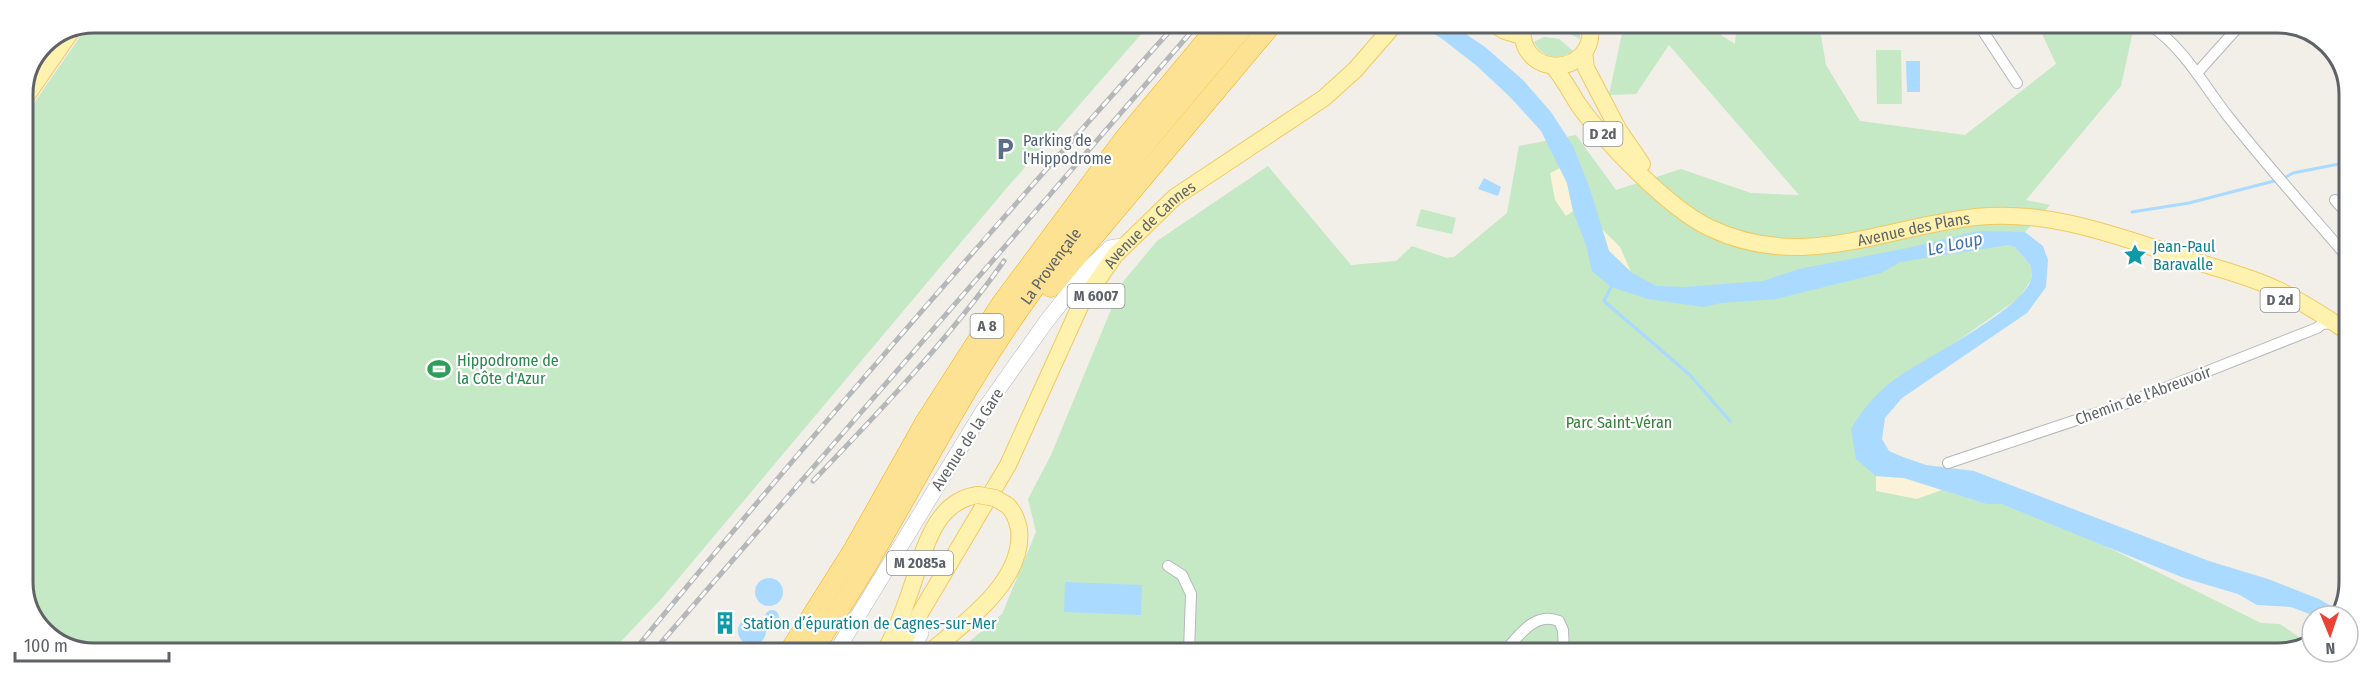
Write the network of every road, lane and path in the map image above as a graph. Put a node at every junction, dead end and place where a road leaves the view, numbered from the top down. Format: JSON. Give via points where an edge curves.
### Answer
{"nodes":[{"id":1,"x":1212,"y":33,"type":"edge"},
{"id":2,"x":1238,"y":33,"type":"edge"},
{"id":3,"x":1264,"y":33,"type":"edge"},
{"id":4,"x":1389,"y":33,"type":"edge"},
{"id":5,"x":1394,"y":33,"type":"edge"},
{"id":6,"x":1523,"y":33,"type":"edge"},
{"id":7,"x":1591,"y":33,"type":"edge"},
{"id":8,"x":1985,"y":33,"type":"edge"},
{"id":9,"x":2162,"y":33,"type":"edge"},
{"id":10,"x":2233,"y":33,"type":"edge"},
{"id":11,"x":64,"y":41,"type":"edge"},
{"id":12,"x":1378,"y":50,"type":"junction"},
{"id":13,"x":1584,"y":52,"type":"junction"},
{"id":14,"x":1553,"y":66,"type":"junction"},
{"id":15,"x":2197,"y":73,"type":"junction"},
{"id":16,"x":2017,"y":83,"type":"dead end"},
{"id":17,"x":34,"y":84,"type":"edge"},
{"id":18,"x":1663,"y":195,"type":"junction"},
{"id":19,"x":2335,"y":200,"type":"dead end"},
{"id":20,"x":2339,"y":205,"type":"edge"},
{"id":21,"x":1122,"y":246,"type":"junction"},
{"id":22,"x":2339,"y":248,"type":"edge"},
{"id":23,"x":2335,"y":326,"type":"edge"},
{"id":24,"x":943,"y":431,"type":"junction"},
{"id":25,"x":1948,"y":463,"type":"dead end"},
{"id":26,"x":1168,"y":566,"type":"dead end"},
{"id":27,"x":795,"y":643,"type":"edge"},
{"id":28,"x":818,"y":643,"type":"edge"},
{"id":29,"x":841,"y":643,"type":"edge"},
{"id":30,"x":889,"y":643,"type":"edge"},
{"id":31,"x":902,"y":643,"type":"edge"},
{"id":32,"x":915,"y":643,"type":"edge"},
{"id":33,"x":940,"y":643,"type":"edge"},
{"id":34,"x":1189,"y":643,"type":"edge"},
{"id":35,"x":1512,"y":643,"type":"edge"},
{"id":36,"x":1564,"y":643,"type":"edge"}],
"edges":[{"from":1,"to":27,"type":"highway","name":"La Provençale","number":"A 8","via":[[1125,138],[1002,303],[926,421],[854,549]]},
{"from":2,"to":24,"type":"highway","name":"La Provençale","number":"A 8","via":[[1069,242],[1002,334]]},
{"from":3,"to":24,"type":"highway","via":[[1059,277]]},
{"from":4,"to":12,"type":"main road","name":"Avenue de Cannes","number":"M 6007"},
{"from":5,"to":12,"type":"main road","name":"Avenue de Cannes","number":"M 6007"},
{"from":6,"to":14,"type":"main road","via":[[1531,56]]},
{"from":7,"to":13,"type":"main road"},
{"from":8,"to":16,"type":"street"},
{"from":9,"to":15,"type":"street"},
{"from":10,"to":15,"type":"street"},
{"from":11,"to":17,"type":"main road"},
{"from":12,"to":21,"type":"main road","name":"Avenue de Cannes","number":"M 6007","via":[[1324,98],[1175,197]]},
{"from":12,"to":32,"type":"main road","name":"Avenue de Cannes","number":"M 6007","via":[[1356,79],[1327,105],[1149,229],[1112,269],[1099,288],[1015,470]]},
{"from":13,"to":14,"type":"main road","via":[[1568,65]]},
{"from":13,"to":18,"type":"main road","name":"Avenue des Plans","number":"D 2d","via":[[1586,68],[1613,120]]},
{"from":14,"to":18,"type":"main road","name":"Avenue des Plans","number":"D 2d","via":[[1593,123]]},
{"from":15,"to":22,"type":"street","via":[[2227,115]]},
{"from":18,"to":23,"type":"main road","name":"Avenue des Plans","number":"D 2d","via":[[1704,225],[1733,237],[1788,247],[1860,241],[1977,217],[2056,220],[2208,265]]},
{"from":19,"to":20,"type":"street"},
{"from":21,"to":29,"type":"main road","name":"Avenue de la Gare","via":[[1110,248],[1087,270],[982,411]]},
{"from":21,"to":31,"type":"main road","name":"Avenue de Cannes","number":"M 6007","via":[[1082,304],[1008,465]]},
{"from":23,"to":25,"type":"street","name":"Chemin de l'Abreuvoir","via":[[2317,328],[2127,403]]},
{"from":24,"to":28,"type":"highway","name":"La Provençale","number":"A 8"},
{"from":26,"to":34,"type":"street","via":[[1182,575],[1191,594]]},
{"from":30,"to":33,"type":"main road","number":"M 2085a","bridge":true,"via":[[937,522],[969,496],[995,498],[1007,505],[1016,518],[1018,551],[993,595]]},
{"from":35,"to":36,"type":"street","via":[[1531,623],[1550,617],[1559,621]]}]}
